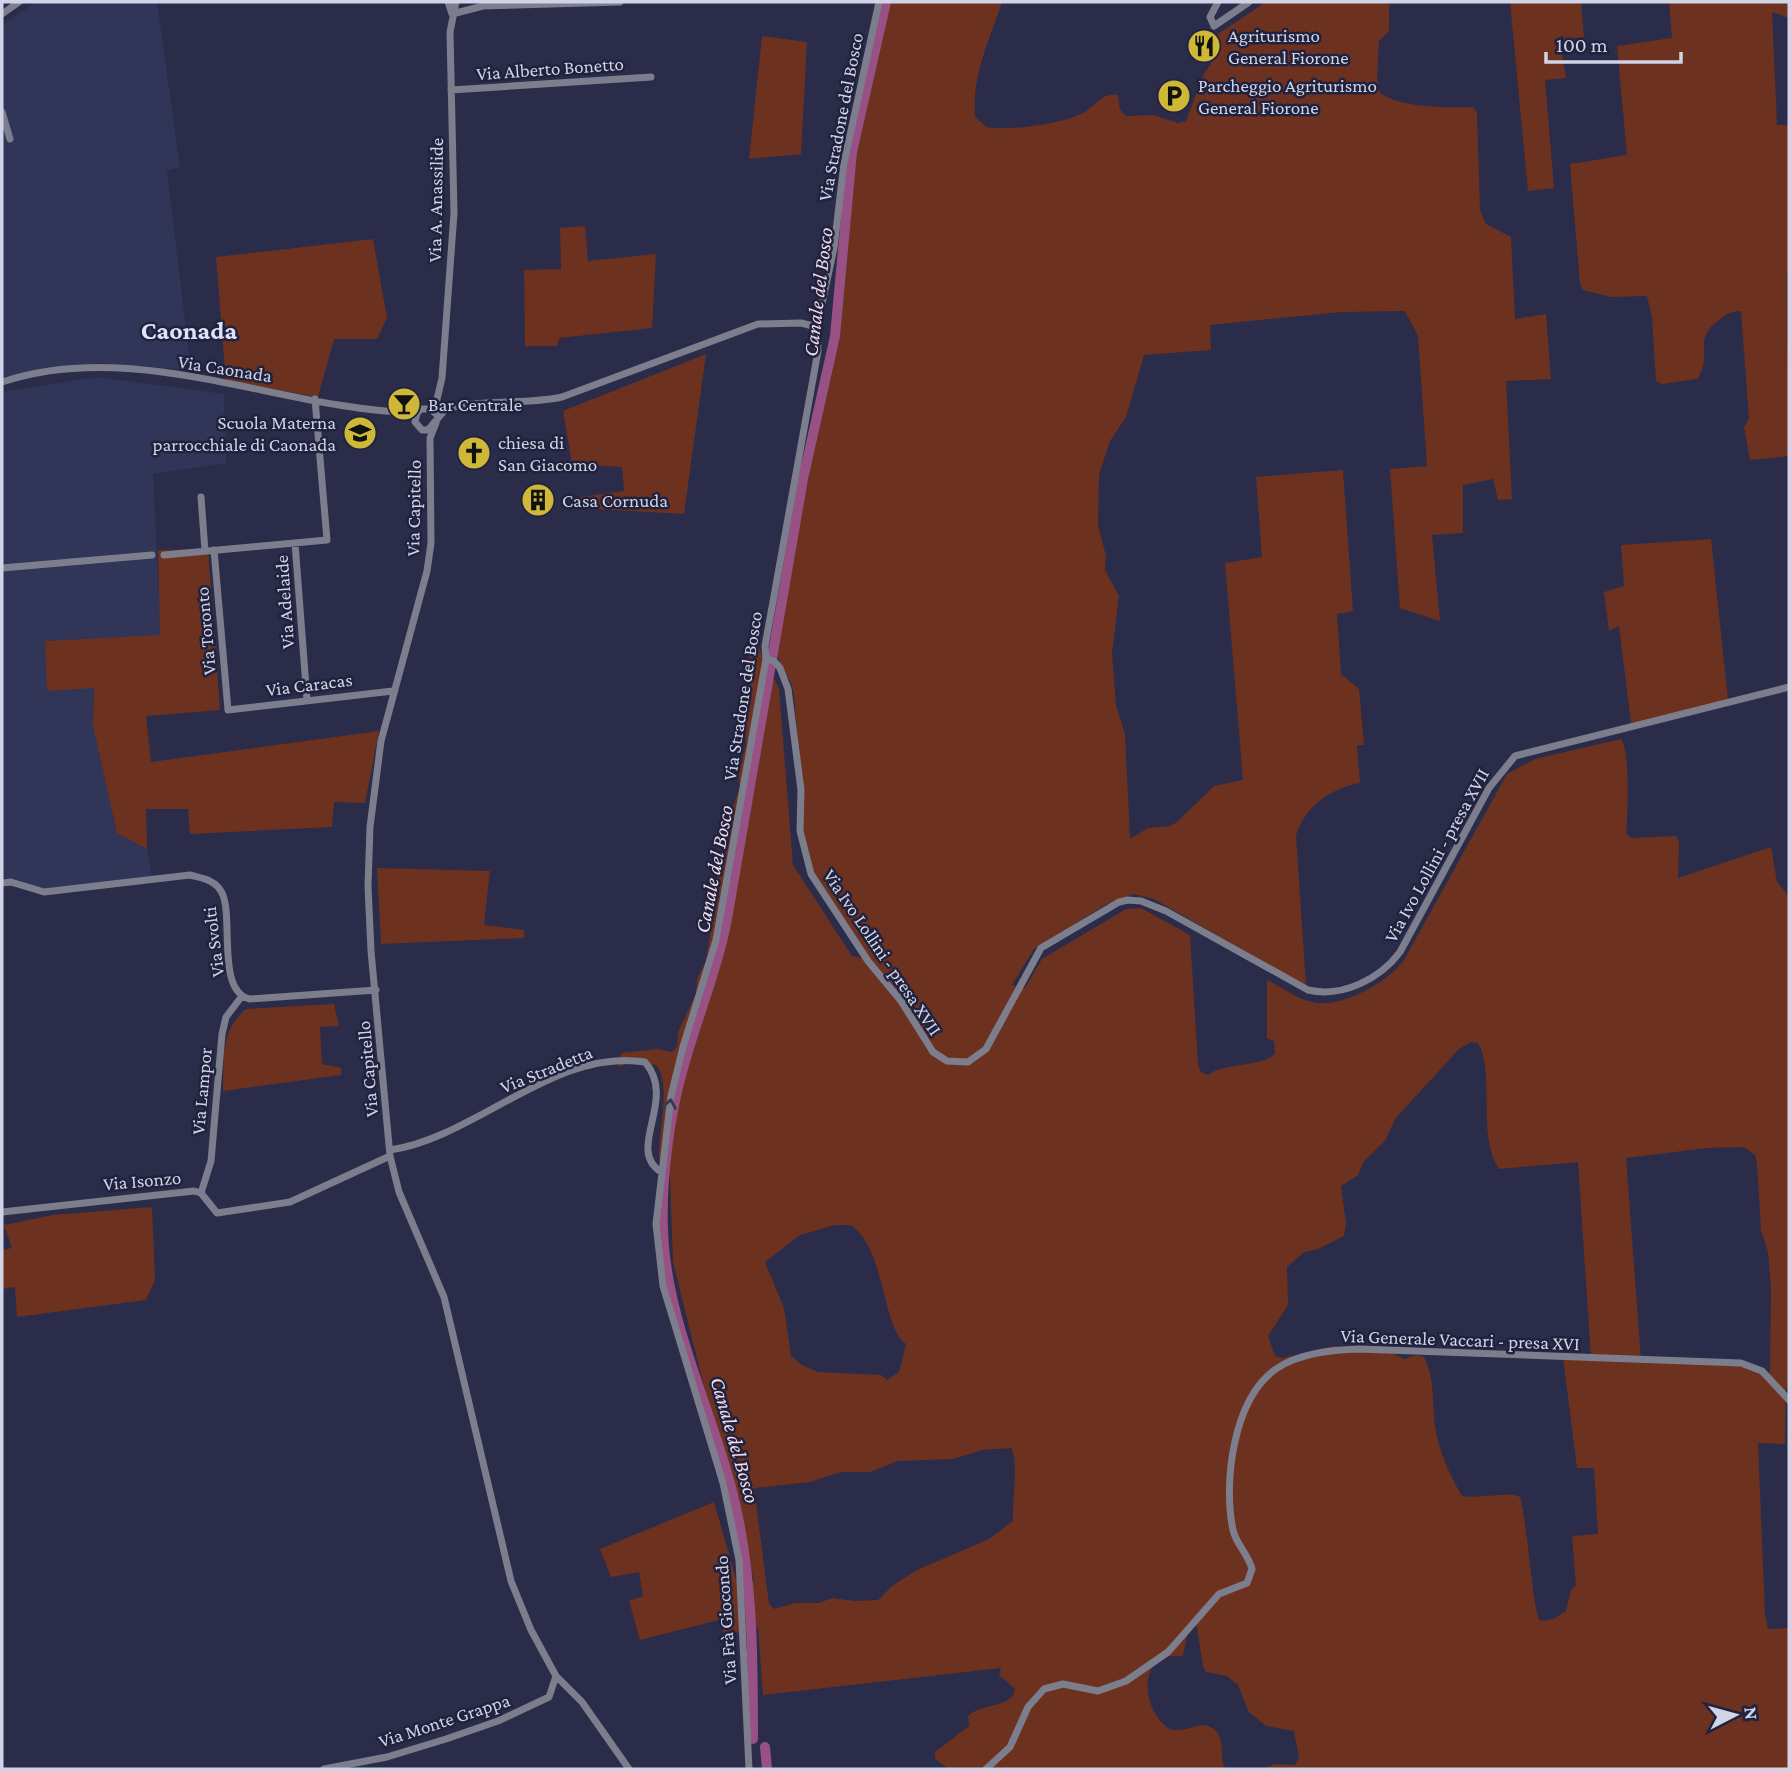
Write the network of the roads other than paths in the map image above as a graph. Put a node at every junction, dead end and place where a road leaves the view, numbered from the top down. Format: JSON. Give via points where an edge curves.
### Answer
{"nodes":[{"id":1,"x":19,"y":2,"type":"edge"},
{"id":2,"x":448,"y":2,"type":"edge"},
{"id":3,"x":456,"y":2,"type":"edge"},
{"id":4,"x":620,"y":2,"type":"edge"},
{"id":5,"x":879,"y":2,"type":"edge"},
{"id":6,"x":1218,"y":2,"type":"edge"},
{"id":7,"x":1248,"y":2,"type":"edge"},
{"id":8,"x":2,"y":14,"type":"edge"},
{"id":9,"x":452,"y":14,"type":"junction"},
{"id":10,"x":651,"y":77,"type":"dead end"},
{"id":11,"x":451,"y":90,"type":"junction"},
{"id":12,"x":2,"y":113,"type":"edge"},
{"id":13,"x":10,"y":139,"type":"dead end"},
{"id":14,"x":817,"y":327,"type":"junction"},
{"id":15,"x":2,"y":382,"type":"edge"},
{"id":16,"x":315,"y":399,"type":"junction"},
{"id":17,"x":437,"y":400,"type":"junction"},
{"id":18,"x":419,"y":411,"type":"junction"},
{"id":19,"x":402,"y":412,"type":"junction"},
{"id":20,"x":436,"y":416,"type":"junction"},
{"id":21,"x":415,"y":422,"type":"junction"},
{"id":22,"x":422,"y":430,"type":"junction"},
{"id":23,"x":430,"y":438,"type":"junction"},
{"id":24,"x":201,"y":497,"type":"dead end"},
{"id":25,"x":295,"y":543,"type":"junction"},
{"id":26,"x":209,"y":551,"type":"junction"},
{"id":27,"x":152,"y":555,"type":"dead end"},
{"id":28,"x":164,"y":555,"type":"dead end"},
{"id":29,"x":2,"y":568,"type":"edge"},
{"id":30,"x":769,"y":660,"type":"junction"},
{"id":31,"x":1789,"y":687,"type":"edge"},
{"id":32,"x":393,"y":691,"type":"junction"},
{"id":33,"x":307,"y":700,"type":"junction"},
{"id":34,"x":228,"y":710,"type":"joint"},
{"id":35,"x":2,"y":883,"type":"edge"},
{"id":36,"x":376,"y":990,"type":"junction"},
{"id":37,"x":242,"y":996,"type":"junction"},
{"id":38,"x":390,"y":1153,"type":"junction"},
{"id":39,"x":661,"y":1172,"type":"junction"},
{"id":40,"x":201,"y":1193,"type":"junction"},
{"id":41,"x":2,"y":1212,"type":"edge"},
{"id":42,"x":694,"y":1390,"type":"joint"},
{"id":43,"x":1789,"y":1400,"type":"edge"},
{"id":44,"x":556,"y":1676,"type":"junction"},
{"id":45,"x":324,"y":1769,"type":"edge"},
{"id":46,"x":629,"y":1769,"type":"edge"},
{"id":47,"x":749,"y":1769,"type":"edge"},
{"id":48,"x":986,"y":1769,"type":"edge"}],
"edges":[{"from":1,"to":8,"type":"street"},
{"from":2,"to":9,"type":"street"},
{"from":3,"to":9,"type":"street","name":"Via A. Anassilide"},
{"from":4,"to":9,"type":"street","via":[[483,6]]},
{"from":5,"to":14,"type":"street","name":"Via Stradone del Bosco","via":[[848,141],[834,248]]},
{"from":6,"to":7,"type":"street","via":[[1210,17],[1213,26]]},
{"from":9,"to":11,"type":"street","name":"Via A. Anassilide"},
{"from":10,"to":11,"type":"street","name":"Via Alberto Bonetto"},
{"from":11,"to":17,"type":"street","name":"Via A. Anassilide","via":[[454,214]]},
{"from":12,"to":13,"type":"street"},
{"from":14,"to":20,"type":"street","via":[[758,324],[562,397],[447,407]]},
{"from":14,"to":30,"type":"street","name":"Via Stradone del Bosco","via":[[818,351],[765,646]]},
{"from":15,"to":16,"type":"street","name":"Via Caonada","via":[[19,376],[99,368]]},
{"from":16,"to":19,"type":"street","name":"Via Caonada"},
{"from":16,"to":25,"type":"street","via":[[327,540]]},
{"from":17,"to":18,"type":"street"},
{"from":17,"to":20,"type":"street","name":"Via A. Anassilide"},
{"from":18,"to":19,"type":"street","name":"Via Caonada"},
{"from":18,"to":20,"type":"street","name":"Via Caonada"},
{"from":18,"to":21,"type":"street"},
{"from":19,"to":21,"type":"street","name":"Via Caonada"},
{"from":20,"to":22,"type":"street","via":[[433,427]]},
{"from":20,"to":23,"type":"street","name":"Via Capitello"},
{"from":21,"to":22,"type":"street","name":"Via Caonada"},
{"from":22,"to":23,"type":"street","name":"Via Capitello"},
{"from":23,"to":32,"type":"street","name":"Via Capitello","via":[[431,543],[420,600]]},
{"from":24,"to":26,"type":"street","name":"Via Toronto"},
{"from":25,"to":26,"type":"street"},
{"from":25,"to":33,"type":"street","name":"Via Adelaide"},
{"from":26,"to":28,"type":"street"},
{"from":26,"to":34,"type":"street","name":"Via Toronto"},
{"from":27,"to":29,"type":"street"},
{"from":30,"to":31,"type":"street","name":"Via Ivo Lollini - presa XVII","via":[[788,689],[801,790],[800,831],[811,874],[933,1052],[959,1062],[976,1059],[986,1049],[1041,948],[1119,902],[1141,901],[1167,911],[1308,990],[1330,993],[1371,979],[1400,952],[1489,788],[1515,756]]},
{"from":39,"to":30,"type":"street","name":"Via Stradone del Bosco","one_way":true,"via":[[676,1070],[720,922]]},
{"from":32,"to":33,"type":"street","name":"Via Caracas"},
{"from":32,"to":36,"type":"street","name":"Via Capitello","via":[[373,786],[370,827],[368,886]]},
{"from":33,"to":34,"type":"street","name":"Via Caracas"},
{"from":35,"to":37,"type":"street","name":"Via Svolti","via":[[44,892],[190,876],[209,879],[222,892],[232,982]]},
{"from":36,"to":37,"type":"street","name":"Via Svolti"},
{"from":36,"to":38,"type":"street","name":"Via Capitello"},
{"from":37,"to":40,"type":"street","name":"Via Lampor","via":[[226,1017],[222,1034],[211,1161]]},
{"from":38,"to":39,"type":"street","name":"Via Stradetta","via":[[434,1139],[516,1096],[593,1066],[626,1059],[645,1062],[653,1071],[658,1097],[648,1134],[649,1157]]},
{"from":38,"to":40,"type":"street","name":"Via Isonzo","via":[[290,1202],[217,1213]]},
{"from":38,"to":44,"type":"street","name":"Via Capitello","via":[[399,1192],[444,1297],[511,1581]]},
{"from":39,"to":42,"type":"street","name":"Via Stradone del Bosco","via":[[656,1224],[663,1286]]},
{"from":40,"to":41,"type":"street","name":"Via Isonzo"},
{"from":42,"to":47,"type":"street","name":"Via Frà Giocondo","via":[[723,1483],[740,1569]]},
{"from":43,"to":48,"type":"street","name":"Via Generale Vaccari - presa XVI","via":[[1762,1371],[1741,1363],[1359,1349],[1297,1359],[1266,1377],[1233,1446],[1231,1514],[1236,1539],[1252,1569],[1247,1583],[1219,1594],[1168,1652],[1126,1681],[1098,1690],[1063,1684],[1044,1689],[1028,1707],[1010,1747]]},
{"from":44,"to":45,"type":"street","name":"Via Monte Grappa","via":[[549,1697],[498,1721],[387,1757]]},
{"from":44,"to":46,"type":"street","name":"Via Capitello","via":[[582,1702]]}]}
